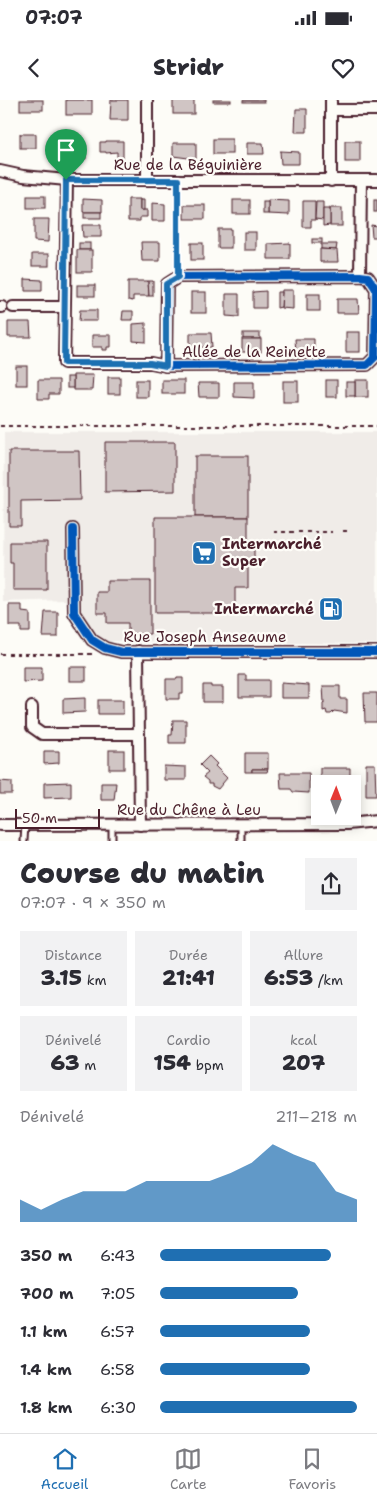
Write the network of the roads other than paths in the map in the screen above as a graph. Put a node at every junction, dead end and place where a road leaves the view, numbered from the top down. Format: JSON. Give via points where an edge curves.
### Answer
{"nodes":[{"id":1,"x":147,"y":100,"type":"edge"},
{"id":2,"x":331,"y":105,"type":"edge"},
{"id":3,"x":377,"y":110,"type":"edge"},
{"id":4,"x":0,"y":171,"type":"edge"},
{"id":5,"x":66,"y":180,"type":"junction"},
{"id":6,"x":147,"y":180,"type":"junction"},
{"id":7,"x":377,"y":180,"type":"edge"},
{"id":8,"x":331,"y":181,"type":"junction"},
{"id":9,"x":361,"y":181,"type":"junction"},
{"id":10,"x":360,"y":276,"type":"junction"},
{"id":11,"x":13,"y":307,"type":"dead end"},
{"id":12,"x":64,"y":307,"type":"junction"},
{"id":13,"x":166,"y":366,"type":"junction"},
{"id":14,"x":73,"y":529,"type":"dead end"},
{"id":15,"x":138,"y":652,"type":"junction"},
{"id":16,"x":377,"y":652,"type":"edge"},
{"id":17,"x":32,"y":707,"type":"dead end"},
{"id":18,"x":139,"y":734,"type":"junction"},
{"id":19,"x":377,"y":821,"type":"edge"},
{"id":20,"x":241,"y":824,"type":"junction"},
{"id":21,"x":0,"y":825,"type":"edge"},
{"id":22,"x":25,"y":825,"type":"junction"},
{"id":23,"x":112,"y":825,"type":"junction"},
{"id":24,"x":140,"y":825,"type":"junction"},
{"id":25,"x":24,"y":840,"type":"edge"},
{"id":26,"x":112,"y":840,"type":"edge"},
{"id":27,"x":241,"y":840,"type":"edge"}],
"edges":[{"from":1,"to":6,"type":"street"},
{"from":2,"to":3,"type":"street"},
{"from":2,"to":8,"type":"street"},
{"from":4,"to":5,"type":"street","name":"Rue de la Béguinière"},
{"from":5,"to":6,"type":"street","name":"Rue de la Béguinière"},
{"from":5,"to":12,"type":"street"},
{"from":6,"to":8,"type":"street","name":"Rue de la Béguinière"},
{"from":7,"to":9,"type":"street","name":"Rue de la Béguinière"},
{"from":8,"to":9,"type":"street","name":"Rue de la Béguinière"},
{"from":9,"to":10,"type":"street"},
{"from":10,"to":13,"type":"street","name":"Allée de la Reinette","via":[[178,277],[166,284]]},
{"from":10,"to":13,"type":"street","name":"Allée de la Reinette","via":[[368,277],[376,288],[376,357],[367,365]]},
{"from":11,"to":12,"type":"street"},
{"from":12,"to":13,"type":"street","via":[[64,363],[150,363]]},
{"from":14,"to":15,"type":"street","name":"Rue Joseph Anseaume","via":[[74,613],[92,640],[105,648]]},
{"from":15,"to":16,"type":"street","name":"Rue Joseph Anseaume"},
{"from":15,"to":18,"type":"street"},
{"from":17,"to":18,"type":"street","via":[[32,727],[42,734]]},
{"from":18,"to":24,"type":"street"},
{"from":19,"to":20,"type":"street","name":"Rue du Chêne à Leu"},
{"from":20,"to":24,"type":"street","name":"Rue du Chêne à Leu"},
{"from":20,"to":27,"type":"lane"},
{"from":21,"to":22,"type":"street","name":"Rue du Chêne à Leu"},
{"from":22,"to":23,"type":"street","name":"Rue du Chêne à Leu"},
{"from":22,"to":25,"type":"lane"},
{"from":23,"to":24,"type":"street","name":"Rue du Chêne à Leu"},
{"from":23,"to":26,"type":"lane"}]}
